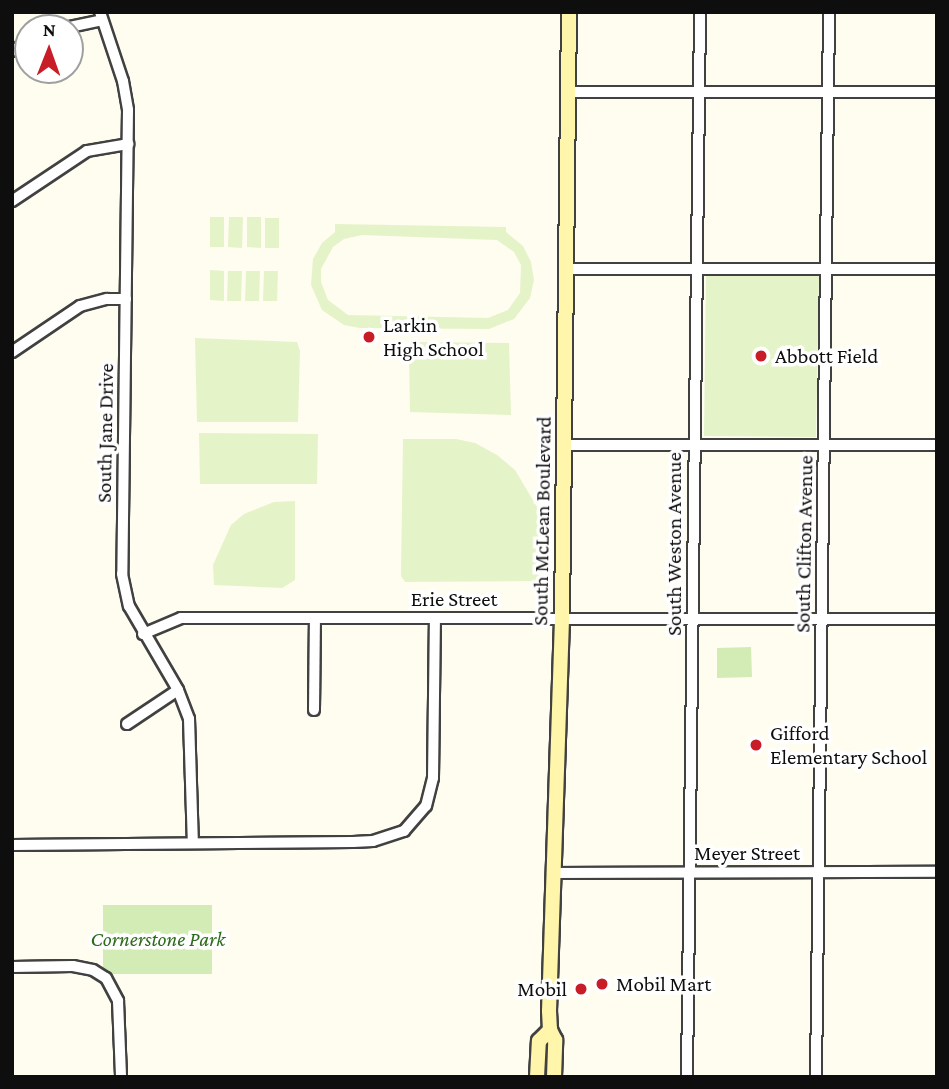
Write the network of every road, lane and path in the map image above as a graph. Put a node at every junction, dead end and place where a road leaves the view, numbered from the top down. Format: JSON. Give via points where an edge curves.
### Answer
{"nodes":[{"id":1,"x":569,"y":12,"type":"edge"},
{"id":2,"x":700,"y":12,"type":"edge"},
{"id":3,"x":829,"y":12,"type":"edge"},
{"id":4,"x":101,"y":16,"type":"edge"},
{"id":5,"x":84,"y":22,"type":"edge"},
{"id":6,"x":567,"y":92,"type":"junction"},
{"id":7,"x":937,"y":92,"type":"edge"},
{"id":8,"x":698,"y":93,"type":"junction"},
{"id":9,"x":828,"y":93,"type":"junction"},
{"id":10,"x":128,"y":144,"type":"junction"},
{"id":11,"x":12,"y":201,"type":"edge"},
{"id":12,"x":566,"y":269,"type":"junction"},
{"id":13,"x":937,"y":269,"type":"edge"},
{"id":14,"x":696,"y":270,"type":"junction"},
{"id":15,"x":825,"y":270,"type":"junction"},
{"id":16,"x":126,"y":299,"type":"junction"},
{"id":17,"x":12,"y":352,"type":"edge"},
{"id":18,"x":564,"y":445,"type":"junction"},
{"id":19,"x":937,"y":445,"type":"edge"},
{"id":20,"x":694,"y":446,"type":"junction"},
{"id":21,"x":825,"y":446,"type":"junction"},
{"id":22,"x":315,"y":618,"type":"junction"},
{"id":23,"x":435,"y":618,"type":"junction"},
{"id":24,"x":562,"y":618,"type":"junction"},
{"id":25,"x":692,"y":619,"type":"junction"},
{"id":26,"x":821,"y":619,"type":"junction"},
{"id":27,"x":937,"y":619,"type":"edge"},
{"id":28,"x":142,"y":634,"type":"junction"},
{"id":29,"x":178,"y":690,"type":"junction"},
{"id":30,"x":314,"y":710,"type":"dead end"},
{"id":31,"x":127,"y":724,"type":"dead end"},
{"id":32,"x":193,"y":843,"type":"junction"},
{"id":33,"x":12,"y":845,"type":"edge"},
{"id":34,"x":690,"y":872,"type":"junction"},
{"id":35,"x":819,"y":872,"type":"junction"},
{"id":36,"x":937,"y":872,"type":"edge"},
{"id":37,"x":556,"y":873,"type":"junction"},
{"id":38,"x":12,"y":967,"type":"edge"},
{"id":39,"x":550,"y":1030,"type":"junction"},
{"id":40,"x":121,"y":1077,"type":"edge"},
{"id":41,"x":537,"y":1077,"type":"edge"},
{"id":42,"x":554,"y":1077,"type":"edge"},
{"id":43,"x":687,"y":1077,"type":"edge"},
{"id":44,"x":816,"y":1077,"type":"edge"}],
"edges":[{"from":1,"to":6,"type":"main road","name":"South McLean Boulevard"},
{"from":2,"to":8,"type":"street","name":"South Weston Avenue"},
{"from":3,"to":9,"type":"street","name":"South Clifton Avenue"},
{"from":4,"to":5,"type":"street"},
{"from":4,"to":10,"type":"street","name":"South Jane Drive","via":[[126,98]]},
{"from":6,"to":8,"type":"street"},
{"from":6,"to":12,"type":"main road","name":"South McLean Boulevard"},
{"from":7,"to":9,"type":"street"},
{"from":8,"to":9,"type":"street"},
{"from":8,"to":14,"type":"street","name":"South Weston Avenue"},
{"from":9,"to":15,"type":"street","name":"South Clifton Avenue"},
{"from":10,"to":11,"type":"street","via":[[87,151]]},
{"from":10,"to":16,"type":"street","name":"South Jane Drive"},
{"from":12,"to":14,"type":"street"},
{"from":12,"to":18,"type":"main road","name":"South McLean Boulevard"},
{"from":13,"to":15,"type":"street"},
{"from":14,"to":15,"type":"street"},
{"from":14,"to":20,"type":"street","name":"South Weston Avenue"},
{"from":15,"to":21,"type":"street","name":"South Clifton Avenue"},
{"from":16,"to":17,"type":"street","via":[[80,306]]},
{"from":16,"to":28,"type":"street","name":"South Jane Drive","via":[[122,574]]},
{"from":18,"to":20,"type":"street"},
{"from":18,"to":24,"type":"main road","name":"South McLean Boulevard"},
{"from":19,"to":21,"type":"street"},
{"from":20,"to":21,"type":"street"},
{"from":20,"to":25,"type":"street","name":"South Weston Avenue"},
{"from":21,"to":26,"type":"street","name":"South Clifton Avenue"},
{"from":22,"to":23,"type":"street","name":"Erie Street"},
{"from":22,"to":28,"type":"street","name":"Erie Street","via":[[181,618]]},
{"from":22,"to":30,"type":"street"},
{"from":23,"to":24,"type":"street","name":"Erie Street"},
{"from":23,"to":32,"type":"street","via":[[431,793],[404,831],[353,842]]},
{"from":24,"to":25,"type":"street","name":"Erie Street"},
{"from":24,"to":37,"type":"main road","name":"South McLean Boulevard"},
{"from":25,"to":26,"type":"street","name":"Erie Street"},
{"from":25,"to":34,"type":"street","name":"South Weston Avenue"},
{"from":26,"to":27,"type":"street","name":"Erie Street"},
{"from":26,"to":35,"type":"street","name":"South Clifton Avenue"},
{"from":28,"to":29,"type":"street","name":"South Jane Drive"},
{"from":29,"to":31,"type":"street"},
{"from":29,"to":32,"type":"street","name":"South Jane Drive","via":[[191,734]]},
{"from":32,"to":33,"type":"street"},
{"from":34,"to":35,"type":"street","name":"Meyer Street"},
{"from":34,"to":37,"type":"street","name":"Meyer Street"},
{"from":34,"to":43,"type":"street","name":"South Weston Avenue"},
{"from":35,"to":36,"type":"street","name":"Meyer Street"},
{"from":35,"to":44,"type":"street","name":"South Clifton Avenue"},
{"from":37,"to":39,"type":"main road","name":"South McLean Boulevard"},
{"from":38,"to":40,"type":"street","via":[[73,966],[106,978],[118,1001]]},
{"from":39,"to":41,"type":"main road","name":"South McLean Boulevard","via":[[539,1041]]},
{"from":39,"to":42,"type":"main road","name":"South McLean Boulevard","via":[[555,1040]]}]}
